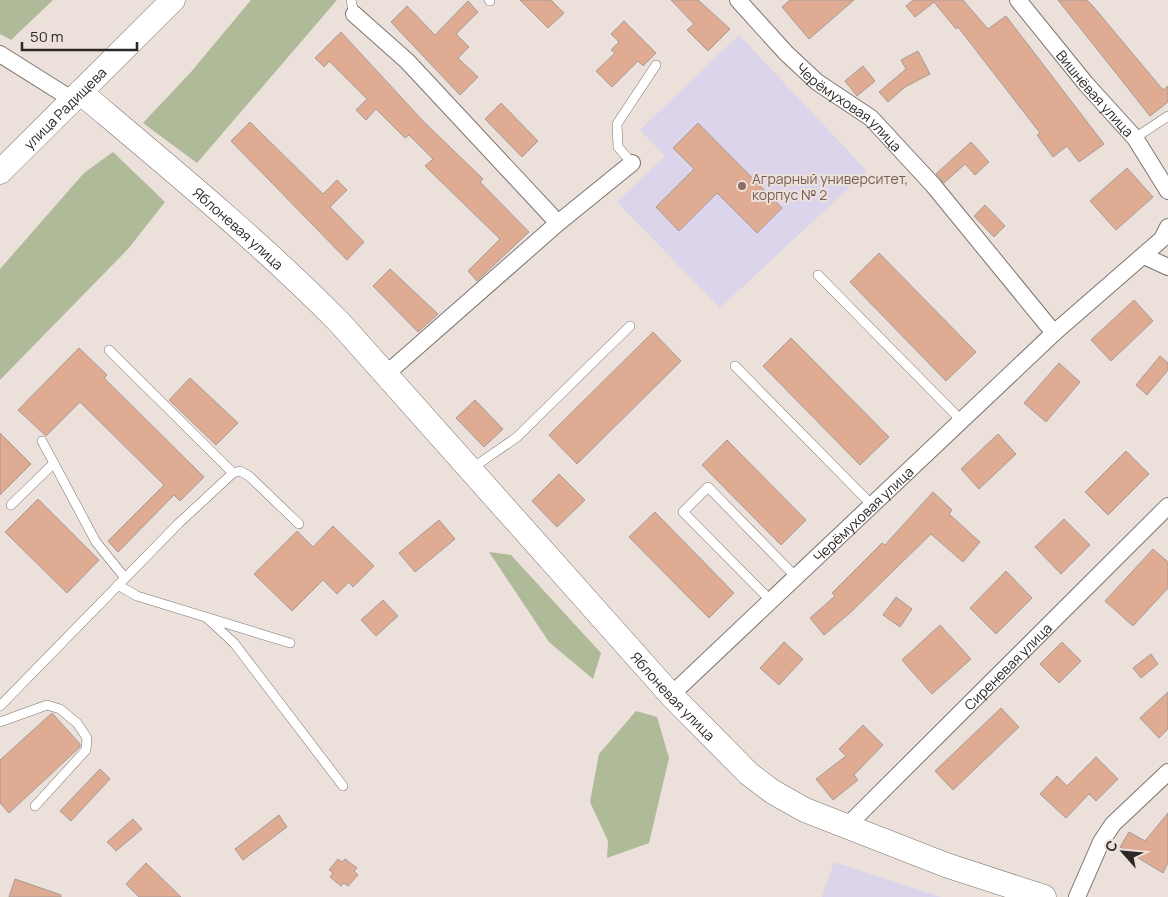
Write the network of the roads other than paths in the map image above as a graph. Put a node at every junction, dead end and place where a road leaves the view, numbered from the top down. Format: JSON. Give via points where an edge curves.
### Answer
{"nodes":[{"id":1,"x":173,"y":0,"type":"edge"},
{"id":2,"x":738,"y":0,"type":"edge"},
{"id":3,"x":1018,"y":0,"type":"edge"},
{"id":4,"x":353,"y":7,"type":"edge"},
{"id":5,"x":0,"y":54,"type":"edge"},
{"id":6,"x":656,"y":65,"type":"dead end"},
{"id":7,"x":77,"y":96,"type":"junction"},
{"id":8,"x":1168,"y":116,"type":"edge"},
{"id":9,"x":1134,"y":138,"type":"junction"},
{"id":10,"x":632,"y":163,"type":"joint"},
{"id":11,"x":0,"y":172,"type":"edge"},
{"id":12,"x":1168,"y":191,"type":"edge"},
{"id":13,"x":558,"y":223,"type":"junction"},
{"id":14,"x":1166,"y":234,"type":"edge"},
{"id":15,"x":1144,"y":256,"type":"junction"},
{"id":16,"x":1168,"y":267,"type":"edge"},
{"id":17,"x":818,"y":275,"type":"dead end"},
{"id":18,"x":630,"y":326,"type":"dead end"},
{"id":19,"x":1054,"y":333,"type":"junction"},
{"id":20,"x":109,"y":350,"type":"dead end"},
{"id":21,"x":734,"y":366,"type":"dead end"},
{"id":22,"x":385,"y":375,"type":"junction"},
{"id":23,"x":962,"y":420,"type":"junction"},
{"id":24,"x":42,"y":441,"type":"dead end"},
{"id":25,"x":54,"y":463,"type":"junction"},
{"id":26,"x":470,"y":470,"type":"junction"},
{"id":27,"x":233,"y":473,"type":"junction"},
{"id":28,"x":872,"y":505,"type":"junction"},
{"id":29,"x":11,"y":506,"type":"dead end"},
{"id":30,"x":1168,"y":506,"type":"edge"},
{"id":31,"x":299,"y":524,"type":"dead end"},
{"id":32,"x":796,"y":577,"type":"junction"},
{"id":33,"x":121,"y":582,"type":"junction"},
{"id":34,"x":771,"y":601,"type":"junction"},
{"id":35,"x":207,"y":618,"type":"junction"},
{"id":36,"x":290,"y":643,"type":"dead end"},
{"id":37,"x":671,"y":695,"type":"junction"},
{"id":38,"x":0,"y":706,"type":"edge"},
{"id":39,"x":0,"y":722,"type":"edge"},
{"id":40,"x":1168,"y":772,"type":"edge"},
{"id":41,"x":342,"y":786,"type":"dead end"},
{"id":42,"x":35,"y":806,"type":"dead end"},
{"id":43,"x":846,"y":827,"type":"junction"},
{"id":44,"x":1008,"y":892,"type":"edge"},
{"id":45,"x":1044,"y":897,"type":"edge"},
{"id":46,"x":1077,"y":897,"type":"edge"}],
"edges":[{"from":1,"to":7,"type":"street","name":"улица Радищева"},
{"from":2,"to":19,"type":"street","name":"Черёмуховая улица","via":[[816,82],[872,118],[933,184]]},
{"from":3,"to":9,"type":"street","name":"Вишнёвая улица"},
{"from":4,"to":13,"type":"street"},
{"from":5,"to":7,"type":"street"},
{"from":6,"to":10,"type":"lane","via":[[617,124],[618,147]]},
{"from":7,"to":11,"type":"street","name":"улица Радищева"},
{"from":7,"to":22,"type":"street","name":"Яблоневая улица","via":[[295,278]]},
{"from":8,"to":9,"type":"lane"},
{"from":9,"to":12,"type":"street","name":"Вишнёвая улица"},
{"from":10,"to":13,"type":"street"},
{"from":13,"to":22,"type":"street"},
{"from":14,"to":15,"type":"street","name":"Черёмуховая улица"},
{"from":15,"to":16,"type":"street"},
{"from":15,"to":19,"type":"street","name":"Черёмуховая улица"},
{"from":17,"to":23,"type":"lane"},
{"from":18,"to":26,"type":"lane","via":[[517,437]]},
{"from":19,"to":23,"type":"street","name":"Черёмуховая улица"},
{"from":20,"to":27,"type":"lane"},
{"from":21,"to":28,"type":"lane"},
{"from":22,"to":26,"type":"street","name":"Яблоневая улица"},
{"from":23,"to":28,"type":"street","name":"Черёмуховая улица"},
{"from":24,"to":25,"type":"lane"},
{"from":25,"to":29,"type":"lane"},
{"from":25,"to":33,"type":"lane"},
{"from":26,"to":37,"type":"street","name":"Яблоневая улица"},
{"from":27,"to":31,"type":"lane","via":[[240,471],[249,476]]},
{"from":27,"to":33,"type":"lane"},
{"from":28,"to":32,"type":"street","name":"Черёмуховая улица"},
{"from":30,"to":43,"type":"street","name":"Сиреневая улица"},
{"from":32,"to":34,"type":"street","name":"Черёмуховая улица"},
{"from":32,"to":34,"type":"lane","via":[[708,488],[683,512]]},
{"from":33,"to":35,"type":"lane","via":[[137,596]]},
{"from":33,"to":38,"type":"lane"},
{"from":34,"to":37,"type":"street","name":"Черёмуховая улица"},
{"from":35,"to":36,"type":"lane"},
{"from":35,"to":41,"type":"lane","via":[[234,643]]},
{"from":37,"to":43,"type":"street","name":"Яблоневая улица","via":[[749,774],[804,810]]},
{"from":39,"to":42,"type":"lane","via":[[46,705],[60,709],[77,723],[87,738],[86,750]]},
{"from":40,"to":46,"type":"street","via":[[1113,824],[1101,842]]},
{"from":43,"to":44,"type":"street","name":"Яблоневая улица"},
{"from":44,"to":45,"type":"street","name":"Яблоневая улица"}]}
